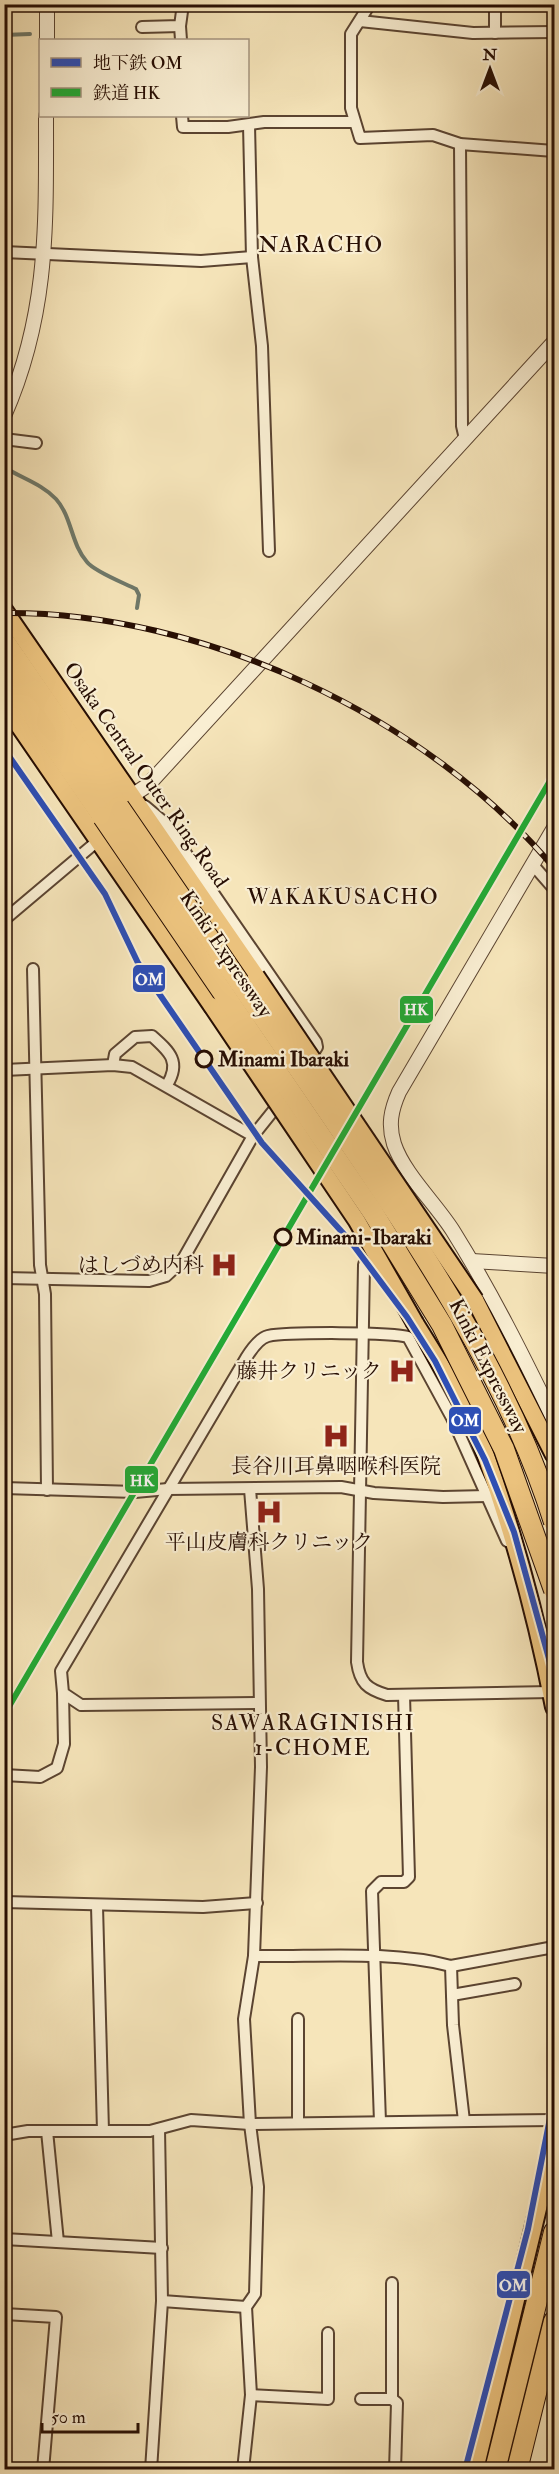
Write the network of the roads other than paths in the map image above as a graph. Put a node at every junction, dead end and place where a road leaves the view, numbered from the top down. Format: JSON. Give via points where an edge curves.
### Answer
{"nodes":[{"id":1,"x":47,"y":4,"type":"edge"},
{"id":2,"x":183,"y":4,"type":"edge"},
{"id":3,"x":370,"y":4,"type":"edge"},
{"id":4,"x":495,"y":4,"type":"edge"},
{"id":5,"x":360,"y":21,"type":"junction"},
{"id":6,"x":180,"y":26,"type":"junction"},
{"id":7,"x":142,"y":27,"type":"dead end"},
{"id":8,"x":555,"y":32,"type":"edge"},
{"id":9,"x":495,"y":33,"type":"junction"},
{"id":10,"x":47,"y":39,"type":"edge"},
{"id":11,"x":181,"y":39,"type":"edge"},
{"id":12,"x":46,"y":117,"type":"edge"},
{"id":13,"x":182,"y":117,"type":"edge"},
{"id":14,"x":353,"y":122,"type":"junction"},
{"id":15,"x":249,"y":124,"type":"junction"},
{"id":16,"x":460,"y":144,"type":"junction"},
{"id":17,"x":555,"y":151,"type":"edge"},
{"id":18,"x":4,"y":252,"type":"edge"},
{"id":19,"x":45,"y":254,"type":"junction"},
{"id":20,"x":252,"y":257,"type":"junction"},
{"id":21,"x":555,"y":342,"type":"edge"},
{"id":22,"x":4,"y":416,"type":"edge"},
{"id":23,"x":4,"y":439,"type":"edge"},
{"id":24,"x":465,"y":439,"type":"junction"},
{"id":25,"x":36,"y":443,"type":"dead end"},
{"id":26,"x":269,"y":551,"type":"dead end"},
{"id":27,"x":4,"y":610,"type":"edge"},
{"id":28,"x":4,"y":641,"type":"edge"},
{"id":29,"x":4,"y":674,"type":"edge"},
{"id":30,"x":4,"y":704,"type":"edge"},
{"id":31,"x":133,"y":795,"type":"junction"},
{"id":32,"x":72,"y":800,"type":"junction"},
{"id":33,"x":552,"y":838,"type":"edge"},
{"id":34,"x":94,"y":844,"type":"junction"},
{"id":35,"x":533,"y":865,"type":"junction"},
{"id":36,"x":555,"y":889,"type":"edge"},
{"id":37,"x":4,"y":920,"type":"edge"},
{"id":38,"x":33,"y":969,"type":"dead end"},
{"id":39,"x":113,"y":1065,"type":"junction"},
{"id":40,"x":34,"y":1069,"type":"junction"},
{"id":41,"x":4,"y":1070,"type":"edge"},
{"id":42,"x":167,"y":1085,"type":"junction"},
{"id":43,"x":275,"y":1109,"type":"junction"},
{"id":44,"x":253,"y":1136,"type":"junction"},
{"id":45,"x":432,"y":1200,"type":"junction"},
{"id":46,"x":472,"y":1261,"type":"junction"},
{"id":47,"x":555,"y":1266,"type":"edge"},
{"id":48,"x":4,"y":1278,"type":"edge"},
{"id":49,"x":43,"y":1279,"type":"junction"},
{"id":50,"x":362,"y":1335,"type":"junction"},
{"id":51,"x":555,"y":1420,"type":"edge"},
{"id":52,"x":555,"y":1455,"type":"edge"},
{"id":53,"x":4,"y":1488,"type":"edge"},
{"id":54,"x":168,"y":1489,"type":"junction"},
{"id":55,"x":250,"y":1489,"type":"junction"},
{"id":56,"x":47,"y":1490,"type":"junction"},
{"id":57,"x":360,"y":1490,"type":"junction"},
{"id":58,"x":487,"y":1496,"type":"junction"},
{"id":59,"x":555,"y":1522,"type":"edge"},
{"id":60,"x":522,"y":1578,"type":"junction"},
{"id":61,"x":555,"y":1590,"type":"edge"},
{"id":62,"x":63,"y":1693,"type":"junction"},
{"id":63,"x":404,"y":1695,"type":"junction"},
{"id":64,"x":554,"y":1697,"type":"edge"},
{"id":65,"x":258,"y":1703,"type":"junction"},
{"id":66,"x":4,"y":1775,"type":"edge"},
{"id":67,"x":4,"y":1902,"type":"edge"},
{"id":68,"x":257,"y":1904,"type":"junction"},
{"id":69,"x":98,"y":1906,"type":"junction"},
{"id":70,"x":555,"y":1947,"type":"edge"},
{"id":71,"x":254,"y":1956,"type":"junction"},
{"id":72,"x":373,"y":1957,"type":"junction"},
{"id":73,"x":451,"y":1966,"type":"junction"},
{"id":74,"x":515,"y":1984,"type":"dead end"},
{"id":75,"x":452,"y":1995,"type":"junction"},
{"id":76,"x":298,"y":2019,"type":"dead end"},
{"id":77,"x":555,"y":2120,"type":"edge"},
{"id":78,"x":464,"y":2121,"type":"junction"},
{"id":79,"x":380,"y":2122,"type":"junction"},
{"id":80,"x":298,"y":2123,"type":"junction"},
{"id":81,"x":250,"y":2124,"type":"junction"},
{"id":82,"x":159,"y":2129,"type":"junction"},
{"id":83,"x":47,"y":2131,"type":"junction"},
{"id":84,"x":103,"y":2131,"type":"junction"},
{"id":85,"x":4,"y":2134,"type":"edge"},
{"id":86,"x":555,"y":2142,"type":"edge"},
{"id":87,"x":555,"y":2232,"type":"edge"},
{"id":88,"x":4,"y":2239,"type":"edge"},
{"id":89,"x":58,"y":2242,"type":"junction"},
{"id":90,"x":162,"y":2248,"type":"junction"},
{"id":91,"x":392,"y":2283,"type":"dead end"},
{"id":92,"x":162,"y":2301,"type":"junction"},
{"id":93,"x":246,"y":2307,"type":"junction"},
{"id":94,"x":4,"y":2314,"type":"edge"},
{"id":95,"x":555,"y":2321,"type":"edge"},
{"id":96,"x":328,"y":2333,"type":"dead end"},
{"id":97,"x":251,"y":2395,"type":"junction"},
{"id":98,"x":361,"y":2399,"type":"dead end"},
{"id":99,"x":392,"y":2399,"type":"junction"},
{"id":100,"x":43,"y":2469,"type":"edge"},
{"id":101,"x":151,"y":2469,"type":"edge"},
{"id":102,"x":243,"y":2469,"type":"edge"},
{"id":103,"x":395,"y":2469,"type":"edge"},
{"id":104,"x":475,"y":2469,"type":"edge"},
{"id":105,"x":495,"y":2469,"type":"edge"},
{"id":106,"x":517,"y":2469,"type":"edge"}],
"edges":[{"from":1,"to":10,"type":"street"},
{"from":2,"to":6,"type":"street"},
{"from":3,"to":5,"type":"street"},
{"from":4,"to":9,"type":"street"},
{"from":5,"to":9,"type":"street"},
{"from":5,"to":14,"type":"street","via":[[351,34]]},
{"from":6,"to":7,"type":"street"},
{"from":6,"to":11,"type":"street"},
{"from":8,"to":9,"type":"street"},
{"from":12,"to":19,"type":"street"},
{"from":13,"to":15,"type":"street","via":[[183,127]]},
{"from":14,"to":15,"type":"street"},
{"from":14,"to":16,"type":"street","via":[[360,138],[433,135]]},
{"from":15,"to":20,"type":"street"},
{"from":16,"to":17,"type":"street"},
{"from":16,"to":24,"type":"street"},
{"from":18,"to":19,"type":"street"},
{"from":19,"to":20,"type":"street","via":[[201,261]]},
{"from":19,"to":22,"type":"street","via":[[33,330]]},
{"from":20,"to":26,"type":"street","via":[[262,345]]},
{"from":21,"to":24,"type":"street"},
{"from":23,"to":25,"type":"street"},
{"from":24,"to":31,"type":"street","via":[[148,785]]},
{"from":27,"to":31,"type":"main road","name":"Osaka Central Outer Ring Road"},
{"from":28,"to":59,"type":"highway","name":"Kinki Expressway","bridge":true,"via":[[425,1257],[487,1365],[524,1442]]},
{"from":29,"to":61,"type":"highway","name":"Kinki Expressway","bridge":true,"via":[[407,1266],[442,1325],[504,1449]]},
{"from":30,"to":32,"type":"main road"},
{"from":31,"to":43,"type":"street","via":[[165,824],[316,1042],[315,1052]]},
{"from":31,"to":52,"type":"main road","name":"Osaka Central Outer Ring Road","bridge":true,"via":[[475,1300]]},
{"from":32,"to":34,"type":"street"},
{"from":32,"to":60,"type":"main road","bridge":true,"via":[[357,1221],[440,1363],[485,1455]]},
{"from":33,"to":35,"type":"street"},
{"from":34,"to":37,"type":"street"},
{"from":34,"to":43,"type":"street"},
{"from":35,"to":36,"type":"street"},
{"from":35,"to":45,"type":"street","via":[[393,1104],[390,1131],[395,1147]]},
{"from":38,"to":40,"type":"street"},
{"from":39,"to":40,"type":"street"},
{"from":39,"to":42,"type":"street","via":[[140,1070]]},
{"from":39,"to":42,"type":"street","via":[[115,1054],[135,1037],[152,1035],[174,1063],[175,1071]]},
{"from":40,"to":41,"type":"street"},
{"from":40,"to":49,"type":"street"},
{"from":42,"to":44,"type":"street"},
{"from":43,"to":44,"type":"street"},
{"from":44,"to":49,"type":"street","via":[[182,1261],[166,1276],[149,1281]]},
{"from":45,"to":46,"type":"street"},
{"from":45,"to":50,"type":"street","via":[[380,1237],[366,1253]]},
{"from":46,"to":47,"type":"street"},
{"from":46,"to":51,"type":"street"},
{"from":48,"to":49,"type":"street"},
{"from":49,"to":56,"type":"street"},
{"from":50,"to":54,"type":"street","via":[[266,1336],[246,1358]]},
{"from":50,"to":57,"type":"street"},
{"from":50,"to":58,"type":"street","via":[[408,1337]]},
{"from":53,"to":56,"type":"street"},
{"from":54,"to":55,"type":"street"},
{"from":54,"to":56,"type":"street"},
{"from":54,"to":62,"type":"street","via":[[61,1671]]},
{"from":55,"to":57,"type":"street"},
{"from":55,"to":65,"type":"street","via":[[258,1588]]},
{"from":57,"to":58,"type":"street","via":[[443,1497]]},
{"from":57,"to":63,"type":"street","via":[[359,1678],[369,1690]]},
{"from":58,"to":60,"type":"street"},
{"from":60,"to":64,"type":"main road"},
{"from":62,"to":65,"type":"street","via":[[81,1705]]},
{"from":62,"to":66,"type":"street","via":[[64,1744],[57,1767],[40,1777]]},
{"from":63,"to":64,"type":"street"},
{"from":63,"to":72,"type":"street","via":[[409,1877],[404,1882],[381,1882],[372,1890]]},
{"from":65,"to":68,"type":"street","via":[[261,1767]]},
{"from":67,"to":69,"type":"street"},
{"from":68,"to":69,"type":"street"},
{"from":68,"to":71,"type":"street"},
{"from":69,"to":84,"type":"street"},
{"from":70,"to":73,"type":"street"},
{"from":71,"to":72,"type":"street"},
{"from":71,"to":81,"type":"street","via":[[244,2019]]},
{"from":72,"to":73,"type":"street","via":[[435,1961]]},
{"from":72,"to":79,"type":"street"},
{"from":73,"to":75,"type":"street"},
{"from":74,"to":75,"type":"street"},
{"from":75,"to":78,"type":"street"},
{"from":76,"to":80,"type":"street"},
{"from":77,"to":78,"type":"street"},
{"from":78,"to":79,"type":"street"},
{"from":79,"to":80,"type":"street"},
{"from":80,"to":81,"type":"street"},
{"from":81,"to":82,"type":"street","via":[[191,2120]]},
{"from":81,"to":93,"type":"street","via":[[258,2187],[255,2294]]},
{"from":82,"to":84,"type":"street"},
{"from":82,"to":90,"type":"street"},
{"from":83,"to":84,"type":"street"},
{"from":83,"to":85,"type":"street"},
{"from":83,"to":89,"type":"street"},
{"from":86,"to":104,"type":"main road"},
{"from":87,"to":105,"type":"highway"},
{"from":88,"to":89,"type":"street"},
{"from":89,"to":90,"type":"street"},
{"from":90,"to":92,"type":"street"},
{"from":91,"to":99,"type":"street"},
{"from":92,"to":93,"type":"street"},
{"from":92,"to":101,"type":"street"},
{"from":93,"to":97,"type":"street"},
{"from":94,"to":100,"type":"street","via":[[56,2317]]},
{"from":95,"to":106,"type":"highway"},
{"from":96,"to":97,"type":"street","via":[[327,2399]]},
{"from":97,"to":102,"type":"street"},
{"from":98,"to":99,"type":"street"},
{"from":99,"to":103,"type":"street","via":[[397,2403]]}]}
